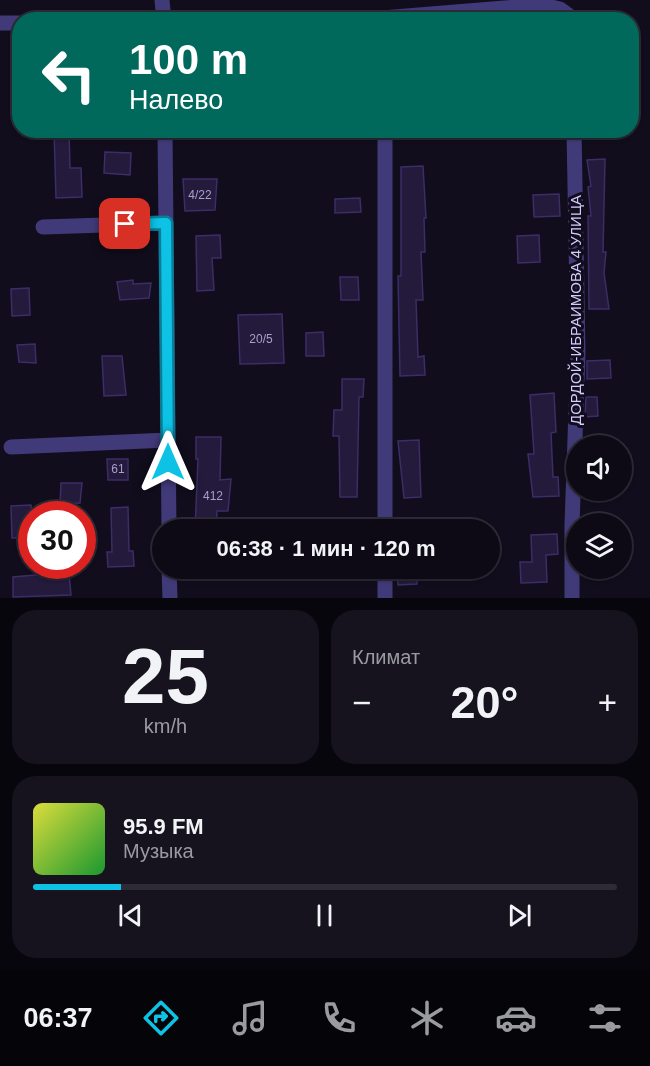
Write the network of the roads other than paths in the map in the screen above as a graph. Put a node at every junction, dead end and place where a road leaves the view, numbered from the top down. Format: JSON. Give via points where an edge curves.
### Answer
{"nodes":[{"id":1,"x":457,"y":12,"type":"edge"},
{"id":2,"x":564,"y":12,"type":"edge"},
{"id":3,"x":165,"y":138,"type":"edge"},
{"id":4,"x":385,"y":138,"type":"edge"},
{"id":5,"x":574,"y":138,"type":"edge"},
{"id":6,"x":166,"y":223,"type":"junction"},
{"id":7,"x":43,"y":227,"type":"dead end"},
{"id":8,"x":168,"y":440,"type":"junction"},
{"id":9,"x":11,"y":447,"type":"dead end"},
{"id":10,"x":169,"y":519,"type":"edge"},
{"id":11,"x":385,"y":519,"type":"edge"},
{"id":12,"x":169,"y":579,"type":"edge"},
{"id":13,"x":385,"y":579,"type":"edge"},
{"id":14,"x":170,"y":598,"type":"edge"},
{"id":15,"x":385,"y":598,"type":"edge"},
{"id":16,"x":572,"y":598,"type":"edge"}],
"edges":[{"from":1,"to":2,"type":"street","via":[[542,4]]},
{"from":3,"to":6,"type":"street"},
{"from":4,"to":11,"type":"street"},
{"from":5,"to":16,"type":"street","name":"ДОРДОЙ-ИБРАИМОВА 4 УЛИЦА","via":[[578,352]]},
{"from":6,"to":7,"type":"street"},
{"from":6,"to":8,"type":"street"},
{"from":8,"to":9,"type":"street"},
{"from":8,"to":10,"type":"street"},
{"from":12,"to":14,"type":"street"},
{"from":13,"to":15,"type":"street"}]}
